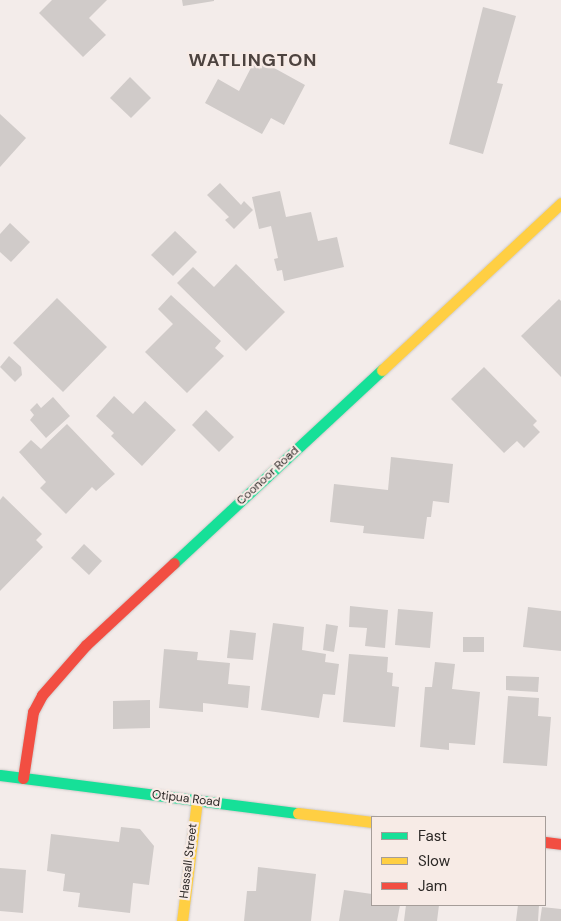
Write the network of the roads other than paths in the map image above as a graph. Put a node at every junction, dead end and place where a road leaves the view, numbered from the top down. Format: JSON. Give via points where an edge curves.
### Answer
{"nodes":[{"id":1,"x":561,"y":203,"type":"edge"},
{"id":2,"x":0,"y":775,"type":"edge"},
{"id":3,"x":23,"y":778,"type":"junction"},
{"id":4,"x":197,"y":801,"type":"junction"},
{"id":5,"x":371,"y":822,"type":"edge"},
{"id":6,"x":546,"y":842,"type":"edge"},
{"id":7,"x":561,"y":844,"type":"edge"},
{"id":8,"x":182,"y":921,"type":"edge"}],
"edges":[{"from":1,"to":3,"type":"street","name":"Coonoor Road","via":[[80,652],[42,694],[33,712]]},
{"from":2,"to":3,"type":"street","name":"Otipua Road"},
{"from":3,"to":4,"type":"street","name":"Otipua Road"},
{"from":4,"to":5,"type":"street","name":"Otipua Road"},
{"from":4,"to":8,"type":"street","name":"Hassall Street"},
{"from":6,"to":7,"type":"street"}]}
